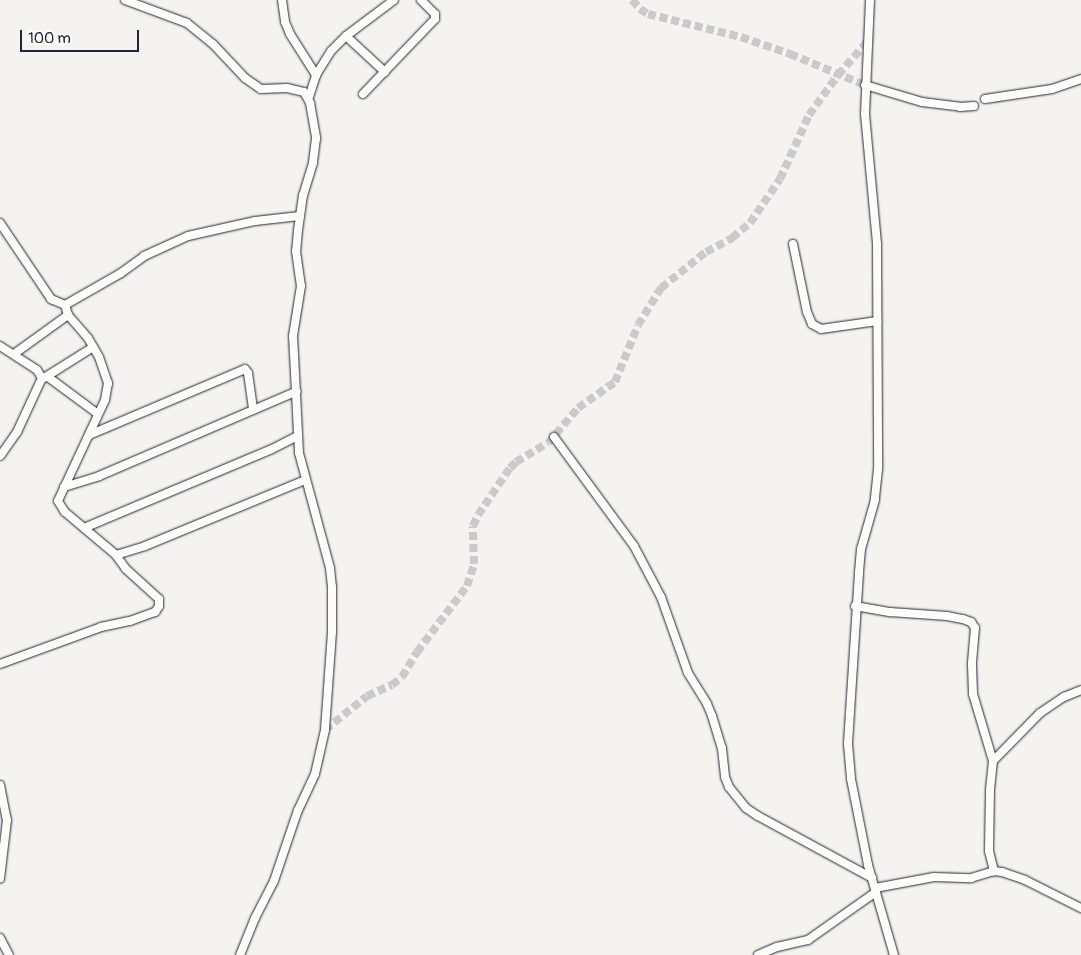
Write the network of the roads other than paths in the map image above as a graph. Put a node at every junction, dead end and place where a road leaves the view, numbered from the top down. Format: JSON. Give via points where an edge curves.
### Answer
{"nodes":[{"id":1,"x":125,"y":0,"type":"edge"},
{"id":2,"x":282,"y":0,"type":"edge"},
{"id":3,"x":394,"y":0,"type":"edge"},
{"id":4,"x":422,"y":0,"type":"edge"},
{"id":5,"x":870,"y":0,"type":"edge"},
{"id":6,"x":346,"y":36,"type":"junction"},
{"id":7,"x":385,"y":72,"type":"junction"},
{"id":8,"x":316,"y":75,"type":"junction"},
{"id":9,"x":1081,"y":79,"type":"edge"},
{"id":10,"x":865,"y":85,"type":"junction"},
{"id":11,"x":363,"y":94,"type":"dead end"},
{"id":12,"x":309,"y":97,"type":"junction"},
{"id":13,"x":985,"y":99,"type":"dead end"},
{"id":14,"x":974,"y":106,"type":"dead end"},
{"id":15,"x":300,"y":216,"type":"junction"},
{"id":16,"x":0,"y":223,"type":"edge"},
{"id":17,"x":793,"y":244,"type":"dead end"},
{"id":18,"x":65,"y":305,"type":"junction"},
{"id":19,"x":68,"y":315,"type":"junction"},
{"id":20,"x":877,"y":321,"type":"junction"},
{"id":21,"x":0,"y":346,"type":"edge"},
{"id":22,"x":93,"y":347,"type":"junction"},
{"id":23,"x":14,"y":354,"type":"junction"},
{"id":24,"x":45,"y":378,"type":"junction"},
{"id":25,"x":296,"y":391,"type":"junction"},
{"id":26,"x":253,"y":410,"type":"junction"},
{"id":27,"x":98,"y":414,"type":"junction"},
{"id":28,"x":89,"y":435,"type":"junction"},
{"id":29,"x":298,"y":436,"type":"junction"},
{"id":30,"x":554,"y":437,"type":"dead end"},
{"id":31,"x":0,"y":456,"type":"edge"},
{"id":32,"x":305,"y":480,"type":"junction"},
{"id":33,"x":64,"y":487,"type":"junction"},
{"id":34,"x":84,"y":528,"type":"junction"},
{"id":35,"x":116,"y":555,"type":"junction"},
{"id":36,"x":856,"y":606,"type":"junction"},
{"id":37,"x":0,"y":664,"type":"edge"},
{"id":38,"x":1081,"y":690,"type":"edge"},
{"id":39,"x":993,"y":761,"type":"junction"},
{"id":40,"x":0,"y":785,"type":"edge"},
{"id":41,"x":994,"y":871,"type":"junction"},
{"id":42,"x":872,"y":878,"type":"junction"},
{"id":43,"x":0,"y":879,"type":"edge"},
{"id":44,"x":875,"y":890,"type":"junction"},
{"id":45,"x":1081,"y":908,"type":"edge"},
{"id":46,"x":0,"y":938,"type":"edge"},
{"id":47,"x":9,"y":955,"type":"edge"},
{"id":48,"x":240,"y":955,"type":"edge"},
{"id":49,"x":758,"y":955,"type":"edge"},
{"id":50,"x":894,"y":955,"type":"edge"}],
"edges":[{"from":1,"to":12,"type":"street","via":[[187,23],[261,89],[296,90]]},
{"from":2,"to":8,"type":"street","via":[[290,34]]},
{"from":3,"to":6,"type":"street"},
{"from":4,"to":7,"type":"street","via":[[435,14],[435,19]]},
{"from":5,"to":10,"type":"street"},
{"from":6,"to":7,"type":"street"},
{"from":6,"to":8,"type":"street","via":[[331,51]]},
{"from":7,"to":11,"type":"street"},
{"from":8,"to":12,"type":"street"},
{"from":9,"to":13,"type":"street","via":[[1052,90]]},
{"from":10,"to":14,"type":"street","via":[[922,102]]},
{"from":10,"to":20,"type":"street","via":[[877,244]]},
{"from":12,"to":15,"type":"street","via":[[316,138]]},
{"from":15,"to":18,"type":"street","via":[[255,221],[188,236],[144,256]]},
{"from":15,"to":25,"type":"street","via":[[296,252],[301,286],[294,336]]},
{"from":16,"to":18,"type":"street","via":[[51,299]]},
{"from":17,"to":20,"type":"street","via":[[812,324],[821,329]]},
{"from":18,"to":19,"type":"street"},
{"from":19,"to":22,"type":"street"},
{"from":19,"to":23,"type":"street"},
{"from":20,"to":36,"type":"street","via":[[877,487],[861,550]]},
{"from":21,"to":23,"type":"street"},
{"from":22,"to":24,"type":"street"},
{"from":22,"to":27,"type":"street","via":[[105,368],[108,383]]},
{"from":23,"to":24,"type":"street"},
{"from":24,"to":27,"type":"street"},
{"from":24,"to":31,"type":"street","via":[[17,432]]},
{"from":25,"to":26,"type":"street"},
{"from":25,"to":29,"type":"street"},
{"from":26,"to":28,"type":"street","via":[[245,369]]},
{"from":26,"to":33,"type":"street","via":[[99,476]]},
{"from":27,"to":28,"type":"street"},
{"from":28,"to":33,"type":"street"},
{"from":29,"to":32,"type":"street"},
{"from":29,"to":34,"type":"street"},
{"from":30,"to":42,"type":"street","via":[[634,546],[661,597],[688,673],[712,716],[729,787],[746,808],[758,816]]},
{"from":32,"to":35,"type":"street"},
{"from":32,"to":48,"type":"street","via":[[330,568],[332,587],[332,632],[324,730],[315,774],[298,810],[274,881]]},
{"from":33,"to":34,"type":"street","via":[[59,505]]},
{"from":34,"to":35,"type":"street"},
{"from":35,"to":37,"type":"street","via":[[159,599],[155,612],[100,627]]},
{"from":36,"to":39,"type":"street","via":[[947,616],[970,622],[976,635],[972,665],[974,694]]},
{"from":36,"to":42,"type":"street","via":[[848,744],[851,779]]},
{"from":38,"to":39,"type":"street","via":[[1040,713]]},
{"from":39,"to":41,"type":"street","via":[[989,850]]},
{"from":40,"to":43,"type":"street","via":[[7,820]]},
{"from":41,"to":44,"type":"street","via":[[971,878],[934,877]]},
{"from":41,"to":45,"type":"street","via":[[1025,880]]},
{"from":42,"to":44,"type":"street"},
{"from":44,"to":49,"type":"street","via":[[808,940]]},
{"from":44,"to":50,"type":"street"},
{"from":46,"to":47,"type":"street"}]}
